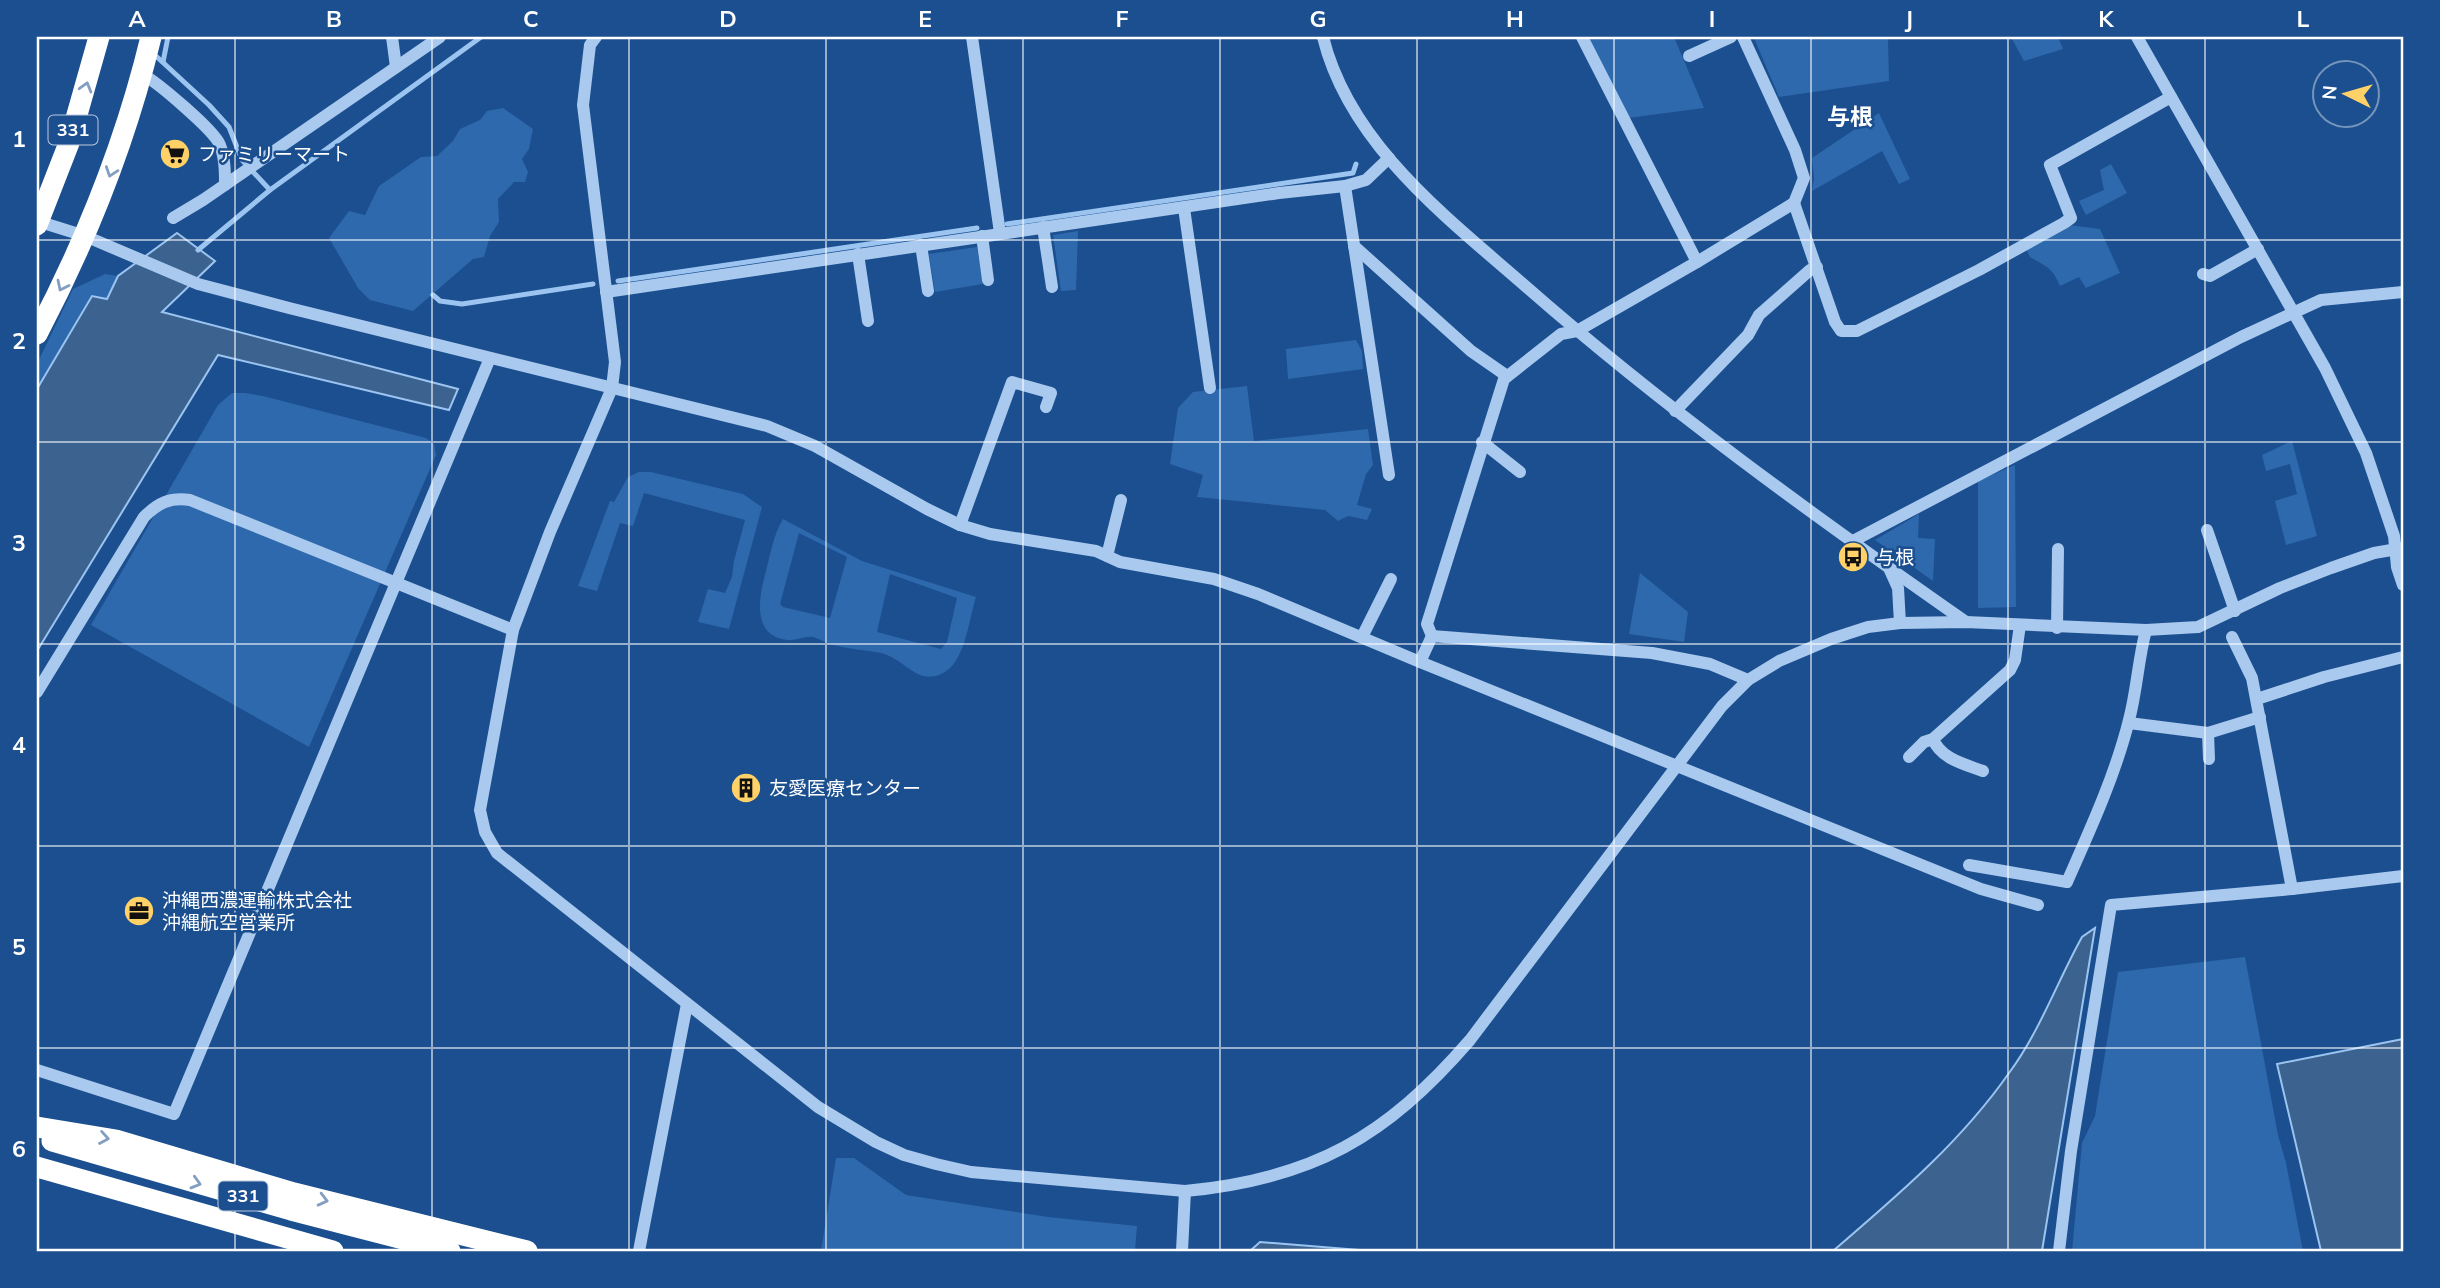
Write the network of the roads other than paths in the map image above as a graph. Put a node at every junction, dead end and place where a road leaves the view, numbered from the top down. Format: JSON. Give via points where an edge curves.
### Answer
{"nodes":[{"id":1,"x":99,"y":37,"type":"edge"},
{"id":2,"x":151,"y":37,"type":"edge"},
{"id":3,"x":392,"y":37,"type":"edge"},
{"id":4,"x":440,"y":37,"type":"edge"},
{"id":5,"x":596,"y":37,"type":"edge"},
{"id":6,"x":972,"y":37,"type":"edge"},
{"id":7,"x":1323,"y":37,"type":"edge"},
{"id":8,"x":1581,"y":37,"type":"edge"},
{"id":9,"x":1731,"y":37,"type":"edge"},
{"id":10,"x":1743,"y":37,"type":"edge"},
{"id":11,"x":2137,"y":37,"type":"edge"},
{"id":12,"x":1689,"y":56,"type":"dead end"},
{"id":13,"x":396,"y":67,"type":"junction"},
{"id":14,"x":142,"y":74,"type":"junction"},
{"id":15,"x":2171,"y":97,"type":"junction"},
{"id":16,"x":1389,"y":158,"type":"junction"},
{"id":17,"x":230,"y":181,"type":"junction"},
{"id":18,"x":1345,"y":186,"type":"junction"},
{"id":19,"x":1794,"y":203,"type":"junction"},
{"id":20,"x":1184,"y":208,"type":"junction"},
{"id":21,"x":173,"y":218,"type":"dead end"},
{"id":22,"x":37,"y":222,"type":"edge"},
{"id":23,"x":1044,"y":227,"type":"junction"},
{"id":24,"x":1000,"y":233,"type":"junction"},
{"id":25,"x":85,"y":236,"type":"junction"},
{"id":26,"x":982,"y":236,"type":"junction"},
{"id":27,"x":921,"y":245,"type":"junction"},
{"id":28,"x":1354,"y":246,"type":"junction"},
{"id":29,"x":2258,"y":249,"type":"junction"},
{"id":30,"x":858,"y":254,"type":"junction"},
{"id":31,"x":1697,"y":262,"type":"junction"},
{"id":32,"x":1816,"y":267,"type":"junction"},
{"id":33,"x":2203,"y":274,"type":"dead end"},
{"id":34,"x":988,"y":280,"type":"dead end"},
{"id":35,"x":1052,"y":286,"type":"dead end"},
{"id":36,"x":928,"y":291,"type":"dead end"},
{"id":37,"x":606,"y":292,"type":"junction"},
{"id":38,"x":2403,"y":292,"type":"edge"},
{"id":39,"x":2294,"y":313,"type":"junction"},
{"id":40,"x":868,"y":321,"type":"dead end"},
{"id":41,"x":1577,"y":331,"type":"junction"},
{"id":42,"x":37,"y":334,"type":"edge"},
{"id":43,"x":490,"y":358,"type":"junction"},
{"id":44,"x":1507,"y":376,"type":"junction"},
{"id":45,"x":612,"y":388,"type":"junction"},
{"id":46,"x":1210,"y":388,"type":"dead end"},
{"id":47,"x":1046,"y":407,"type":"dead end"},
{"id":48,"x":1675,"y":411,"type":"junction"},
{"id":49,"x":1482,"y":442,"type":"junction"},
{"id":50,"x":1520,"y":472,"type":"dead end"},
{"id":51,"x":1389,"y":475,"type":"dead end"},
{"id":52,"x":1121,"y":500,"type":"dead end"},
{"id":53,"x":960,"y":525,"type":"junction"},
{"id":54,"x":2207,"y":530,"type":"dead end"},
{"id":55,"x":1851,"y":542,"type":"junction"},
{"id":56,"x":2058,"y":549,"type":"dead end"},
{"id":57,"x":2400,"y":549,"type":"edge"},
{"id":58,"x":1107,"y":556,"type":"junction"},
{"id":59,"x":1889,"y":568,"type":"junction"},
{"id":60,"x":1391,"y":579,"type":"dead end"},
{"id":61,"x":396,"y":583,"type":"junction"},
{"id":62,"x":2403,"y":584,"type":"edge"},
{"id":63,"x":2235,"y":611,"type":"junction"},
{"id":64,"x":1966,"y":622,"type":"junction"},
{"id":65,"x":1900,"y":623,"type":"junction"},
{"id":66,"x":2020,"y":625,"type":"junction"},
{"id":67,"x":2057,"y":628,"type":"junction"},
{"id":68,"x":513,"y":630,"type":"junction"},
{"id":69,"x":2146,"y":630,"type":"junction"},
{"id":70,"x":1432,"y":636,"type":"junction"},
{"id":71,"x":1362,"y":637,"type":"junction"},
{"id":72,"x":2232,"y":637,"type":"dead end"},
{"id":73,"x":2403,"y":657,"type":"edge"},
{"id":74,"x":1420,"y":662,"type":"junction"},
{"id":75,"x":1748,"y":680,"type":"junction"},
{"id":76,"x":37,"y":692,"type":"edge"},
{"id":77,"x":2257,"y":699,"type":"junction"},
{"id":78,"x":2260,"y":717,"type":"junction"},
{"id":79,"x":2129,"y":723,"type":"junction"},
{"id":80,"x":2208,"y":733,"type":"junction"},
{"id":81,"x":1933,"y":739,"type":"junction"},
{"id":82,"x":1909,"y":757,"type":"dead end"},
{"id":83,"x":2209,"y":759,"type":"dead end"},
{"id":84,"x":1677,"y":764,"type":"junction"},
{"id":85,"x":1983,"y":771,"type":"dead end"},
{"id":86,"x":1969,"y":865,"type":"dead end"},
{"id":87,"x":2403,"y":876,"type":"edge"},
{"id":88,"x":2292,"y":889,"type":"junction"},
{"id":89,"x":2038,"y":905,"type":"dead end"},
{"id":90,"x":687,"y":1004,"type":"junction"},
{"id":91,"x":37,"y":1070,"type":"edge"},
{"id":92,"x":37,"y":1127,"type":"edge"},
{"id":93,"x":37,"y":1136,"type":"edge"},
{"id":94,"x":37,"y":1167,"type":"edge"},
{"id":95,"x":1185,"y":1191,"type":"junction"},
{"id":96,"x":313,"y":1248,"type":"edge"},
{"id":97,"x":333,"y":1251,"type":"edge"},
{"id":98,"x":450,"y":1251,"type":"edge"},
{"id":99,"x":527,"y":1251,"type":"edge"},
{"id":100,"x":639,"y":1251,"type":"edge"},
{"id":101,"x":1182,"y":1251,"type":"edge"},
{"id":102,"x":2059,"y":1251,"type":"edge"}],
"edges":[{"from":22,"to":1,"type":"highway","number":"331","one_way":true,"via":[[73,131]]},
{"from":2,"to":14,"type":"highway","number":"331"},
{"from":3,"to":13,"type":"street"},
{"from":4,"to":13,"type":"street"},
{"from":5,"to":37,"type":"street","via":[[590,45],[583,105]]},
{"from":6,"to":24,"type":"street"},
{"from":7,"to":16,"type":"street","via":[[1343,91]]},
{"from":8,"to":31,"type":"street"},
{"from":9,"to":12,"type":"street"},
{"from":10,"to":19,"type":"street","via":[[1804,178]]},
{"from":11,"to":15,"type":"street"},
{"from":13,"to":17,"type":"street"},
{"from":14,"to":17,"type":"street","via":[[210,130],[220,144]]},
{"from":14,"to":25,"type":"highway","number":"331","one_way":true},
{"from":15,"to":29,"type":"street"},
{"from":15,"to":32,"type":"street","via":[[2050,165],[2071,218],[1857,331],[1841,331],[1835,322]]},
{"from":16,"to":18,"type":"street","via":[[1366,180]]},
{"from":16,"to":41,"type":"street"},
{"from":17,"to":21,"type":"street"},
{"from":18,"to":20,"type":"street"},
{"from":18,"to":28,"type":"street"},
{"from":19,"to":31,"type":"street"},
{"from":19,"to":32,"type":"street"},
{"from":20,"to":23,"type":"street"},
{"from":20,"to":46,"type":"street"},
{"from":22,"to":25,"type":"street"},
{"from":23,"to":24,"type":"street"},
{"from":23,"to":35,"type":"street"},
{"from":24,"to":26,"type":"street"},
{"from":25,"to":42,"type":"highway","number":"331","one_way":true},
{"from":25,"to":43,"type":"street","via":[[198,284]]},
{"from":26,"to":27,"type":"street"},
{"from":26,"to":34,"type":"street"},
{"from":27,"to":30,"type":"street"},
{"from":27,"to":36,"type":"street"},
{"from":28,"to":44,"type":"street","via":[[1471,351]]},
{"from":28,"to":51,"type":"street"},
{"from":29,"to":33,"type":"street","via":[[2210,276]]},
{"from":29,"to":39,"type":"street"},
{"from":30,"to":37,"type":"street"},
{"from":30,"to":40,"type":"street"},
{"from":31,"to":41,"type":"street"},
{"from":32,"to":48,"type":"street","via":[[1759,315],[1748,335]]},
{"from":37,"to":45,"type":"street","via":[[615,362]]},
{"from":38,"to":39,"type":"street","via":[[2321,300]]},
{"from":39,"to":55,"type":"street"},
{"from":39,"to":57,"type":"street","via":[[2366,453]]},
{"from":41,"to":44,"type":"street","via":[[1561,334]]},
{"from":41,"to":48,"type":"street"},
{"from":43,"to":45,"type":"street"},
{"from":43,"to":61,"type":"street"},
{"from":44,"to":49,"type":"street","via":[[1499,387]]},
{"from":45,"to":53,"type":"street","via":[[792,435]]},
{"from":45,"to":68,"type":"street"},
{"from":47,"to":53,"type":"street","via":[[1051,393],[1012,382]]},
{"from":48,"to":55,"type":"street"},
{"from":49,"to":50,"type":"street"},
{"from":49,"to":70,"type":"street","via":[[1427,624]]},
{"from":52,"to":58,"type":"street"},
{"from":53,"to":58,"type":"street"},
{"from":54,"to":63,"type":"street"},
{"from":55,"to":59,"type":"street"},
{"from":56,"to":67,"type":"street"},
{"from":57,"to":62,"type":"street","via":[[2397,567]]},
{"from":57,"to":63,"type":"street","via":[[2331,568]]},
{"from":58,"to":71,"type":"street","via":[[1214,579]]},
{"from":59,"to":64,"type":"street"},
{"from":59,"to":65,"type":"street","via":[[1898,588]]},
{"from":60,"to":71,"type":"street"},
{"from":61,"to":68,"type":"street"},
{"from":61,"to":76,"type":"street","via":[[190,500],[166,501],[144,517]]},
{"from":61,"to":91,"type":"street","via":[[174,1114]]},
{"from":63,"to":69,"type":"street","via":[[2198,627]]},
{"from":64,"to":65,"type":"street"},
{"from":64,"to":66,"type":"street"},
{"from":65,"to":75,"type":"street","via":[[1831,639]]},
{"from":66,"to":67,"type":"street"},
{"from":66,"to":81,"type":"street","via":[[2010,670]]},
{"from":67,"to":69,"type":"street"},
{"from":68,"to":90,"type":"street","via":[[480,810],[490,844]]},
{"from":69,"to":79,"type":"street"},
{"from":70,"to":74,"type":"street"},
{"from":70,"to":75,"type":"street","via":[[1652,653],[1710,664]]},
{"from":71,"to":74,"type":"street"},
{"from":72,"to":77,"type":"street"},
{"from":73,"to":77,"type":"street"},
{"from":74,"to":84,"type":"street"},
{"from":75,"to":84,"type":"street"},
{"from":77,"to":78,"type":"street"},
{"from":78,"to":80,"type":"street"},
{"from":78,"to":88,"type":"street"},
{"from":79,"to":80,"type":"street"},
{"from":79,"to":86,"type":"street","via":[[2067,882]]},
{"from":80,"to":83,"type":"street"},
{"from":81,"to":82,"type":"street"},
{"from":81,"to":85,"type":"street","via":[[1945,755]]},
{"from":84,"to":89,"type":"street","via":[[1981,889]]},
{"from":84,"to":95,"type":"street","via":[[1469,1041],[1409,1104],[1351,1145],[1313,1162],[1259,1179]]},
{"from":87,"to":88,"type":"street"},
{"from":88,"to":102,"type":"street","via":[[2111,905]]},
{"from":90,"to":95,"type":"street","via":[[818,1107],[860,1135],[904,1155],[971,1172]]},
{"from":90,"to":100,"type":"street"},
{"from":92,"to":99,"type":"highway","one_way":true,"via":[[116,1140],[293,1193]]},
{"from":93,"to":98,"type":"highway","number":"331","one_way":true},
{"from":94,"to":96,"type":"highway","number":"331"},
{"from":95,"to":101,"type":"street"},
{"from":96,"to":97,"type":"highway","number":"331"}]}
